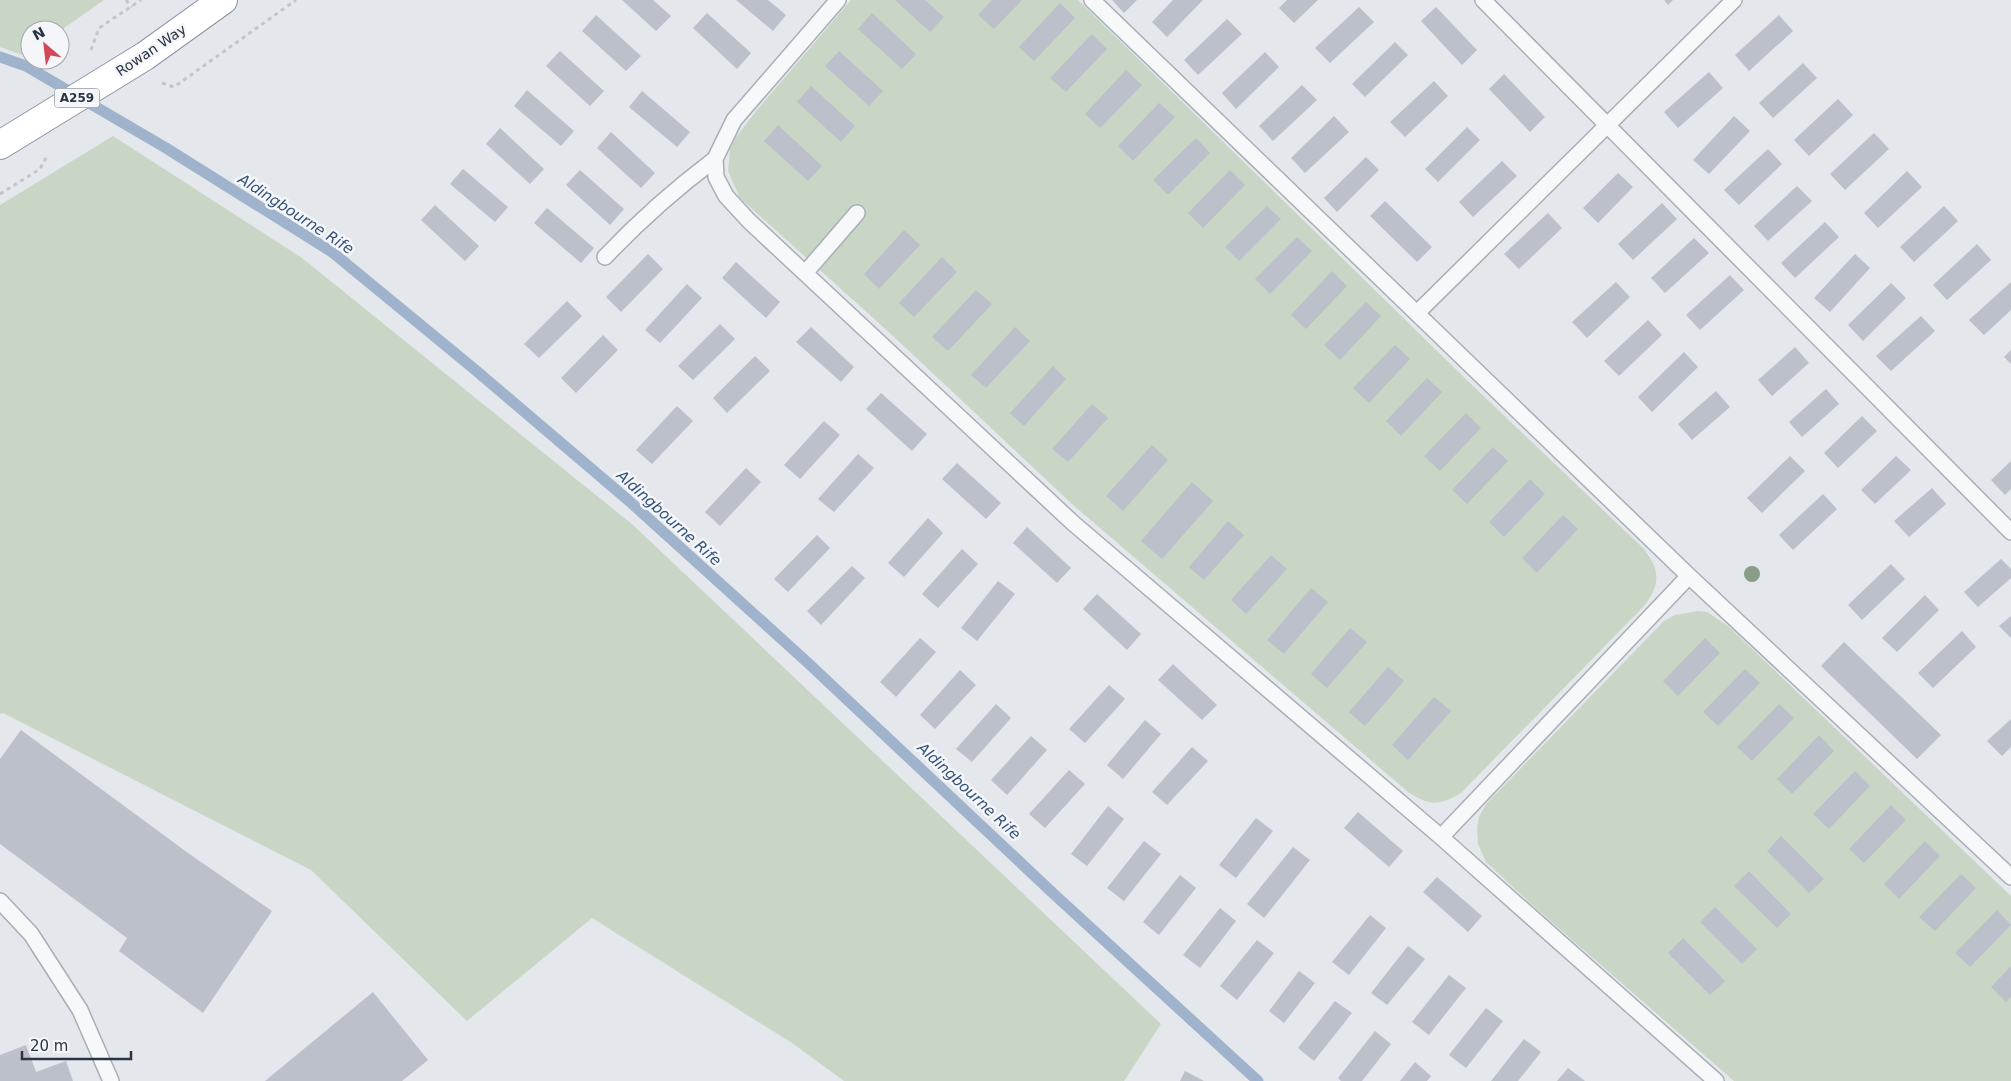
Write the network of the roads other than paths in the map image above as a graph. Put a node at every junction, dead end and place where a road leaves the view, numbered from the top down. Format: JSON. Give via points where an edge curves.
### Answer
{"nodes":[{"id":1,"x":223,"y":0,"type":"edge"},
{"id":2,"x":838,"y":0,"type":"edge"},
{"id":3,"x":1092,"y":0,"type":"edge"},
{"id":4,"x":1483,"y":0,"type":"edge"},
{"id":5,"x":1734,"y":0,"type":"edge"},
{"id":6,"x":1606,"y":125,"type":"junction"},
{"id":7,"x":4,"y":142,"type":"edge"},
{"id":8,"x":714,"y":158,"type":"junction"},
{"id":9,"x":857,"y":213,"type":"dead end"},
{"id":10,"x":605,"y":257,"type":"dead end"},
{"id":11,"x":806,"y":272,"type":"junction"},
{"id":12,"x":1417,"y":313,"type":"junction"},
{"id":13,"x":2011,"y":532,"type":"edge"},
{"id":14,"x":1690,"y":576,"type":"junction"},
{"id":15,"x":1441,"y":837,"type":"junction"},
{"id":16,"x":2010,"y":874,"type":"edge"},
{"id":17,"x":0,"y":901,"type":"edge"},
{"id":18,"x":111,"y":1081,"type":"edge"},
{"id":19,"x":1716,"y":1081,"type":"edge"}],
"edges":[{"from":1,"to":7,"type":"highway","name":"Rowan Way","number":"A259","via":[[145,56]]},
{"from":2,"to":8,"type":"lane","via":[[734,120]]},
{"from":3,"to":12,"type":"lane"},
{"from":4,"to":6,"type":"lane"},
{"from":5,"to":6,"type":"lane"},
{"from":6,"to":12,"type":"lane"},
{"from":6,"to":13,"type":"lane"},
{"from":8,"to":10,"type":"lane","via":[[641,219]]},
{"from":8,"to":11,"type":"lane","via":[[716,177],[726,196]]},
{"from":9,"to":11,"type":"lane"},
{"from":11,"to":15,"type":"lane","via":[[1073,523]]},
{"from":12,"to":14,"type":"lane"},
{"from":14,"to":15,"type":"lane"},
{"from":14,"to":16,"type":"lane"},
{"from":15,"to":19,"type":"lane"},
{"from":17,"to":18,"type":"lane","via":[[31,934],[80,1010]]}]}
